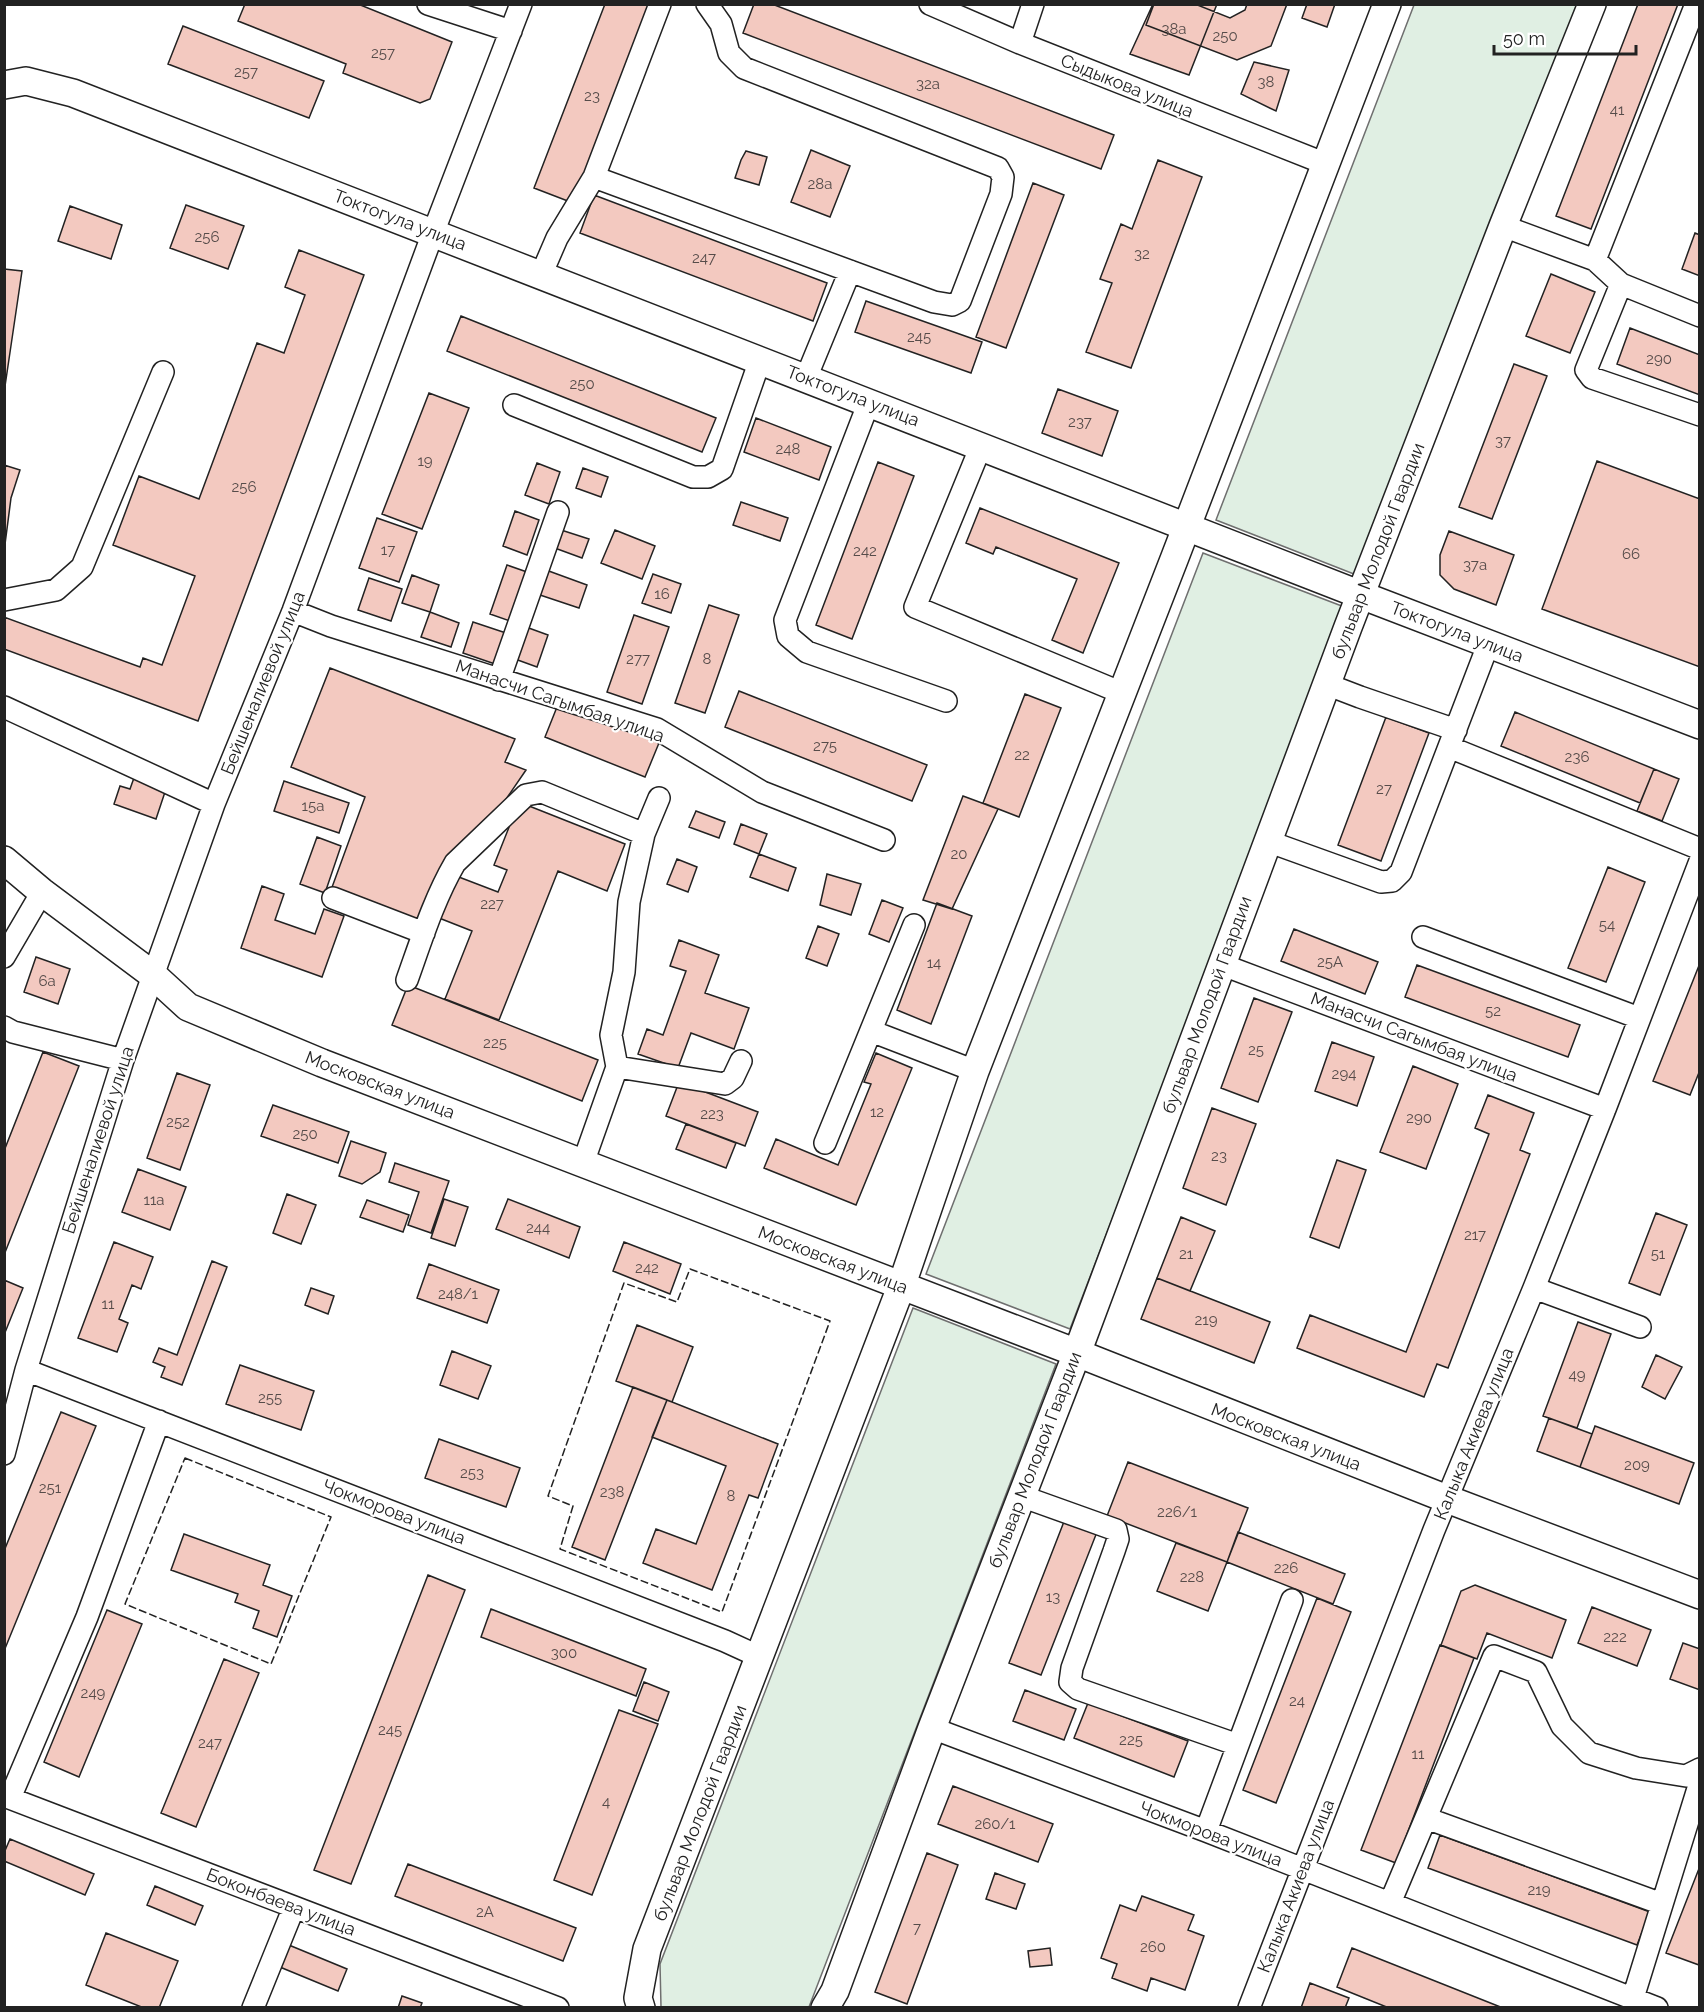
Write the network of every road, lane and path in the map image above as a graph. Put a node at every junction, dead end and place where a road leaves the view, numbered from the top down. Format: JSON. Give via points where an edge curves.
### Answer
{"nodes":[{"id":1,"x":428,"y":4,"type":"edge"},
{"id":2,"x":521,"y":4,"type":"edge"},
{"id":3,"x":660,"y":4,"type":"edge"},
{"id":4,"x":707,"y":4,"type":"edge"},
{"id":5,"x":930,"y":4,"type":"edge"},
{"id":6,"x":1033,"y":4,"type":"edge"},
{"id":7,"x":1387,"y":4,"type":"edge"},
{"id":8,"x":1592,"y":4,"type":"edge"},
{"id":9,"x":1696,"y":4,"type":"edge"},
{"id":10,"x":511,"y":31,"type":"junction"},
{"id":11,"x":1020,"y":43,"type":"junction"},
{"id":12,"x":4,"y":85,"type":"edge"},
{"id":13,"x":1326,"y":164,"type":"junction"},
{"id":14,"x":594,"y":177,"type":"junction"},
{"id":15,"x":1503,"y":226,"type":"junction"},
{"id":16,"x":434,"y":233,"type":"junction"},
{"id":17,"x":1595,"y":260,"type":"junction"},
{"id":18,"x":850,"y":271,"type":"junction"},
{"id":19,"x":541,"y":275,"type":"junction"},
{"id":20,"x":1621,"y":284,"type":"junction"},
{"id":21,"x":1700,"y":316,"type":"edge"},
{"id":22,"x":760,"y":360,"type":"junction"},
{"id":23,"x":163,"y":372,"type":"dead end"},
{"id":24,"x":806,"y":378,"type":"junction"},
{"id":25,"x":869,"y":402,"type":"junction"},
{"id":26,"x":514,"y":405,"type":"dead end"},
{"id":27,"x":1700,"y":415,"type":"edge"},
{"id":28,"x":981,"y":446,"type":"junction"},
{"id":29,"x":558,"y":512,"type":"dead end"},
{"id":30,"x":1186,"y":526,"type":"junction"},
{"id":31,"x":1360,"y":596,"type":"junction"},
{"id":32,"x":4,"y":600,"type":"edge"},
{"id":33,"x":293,"y":611,"type":"junction"},
{"id":34,"x":1488,"y":645,"type":"junction"},
{"id":35,"x":499,"y":680,"type":"junction"},
{"id":36,"x":1326,"y":684,"type":"junction"},
{"id":37,"x":1122,"y":693,"type":"junction"},
{"id":38,"x":946,"y":701,"type":"dead end"},
{"id":39,"x":4,"y":707,"type":"edge"},
{"id":40,"x":1700,"y":725,"type":"edge"},
{"id":41,"x":1452,"y":739,"type":"junction"},
{"id":42,"x":658,"y":798,"type":"dead end"},
{"id":43,"x":214,"y":804,"type":"junction"},
{"id":44,"x":644,"y":834,"type":"junction"},
{"id":45,"x":884,"y":840,"type":"dead end"},
{"id":46,"x":1267,"y":841,"type":"junction"},
{"id":47,"x":1700,"y":849,"type":"edge"},
{"id":48,"x":4,"y":860,"type":"edge"},
{"id":49,"x":1700,"y":861,"type":"edge"},
{"id":50,"x":42,"y":892,"type":"junction"},
{"id":51,"x":333,"y":898,"type":"dead end"},
{"id":52,"x":914,"y":925,"type":"dead end"},
{"id":53,"x":424,"y":933,"type":"junction"},
{"id":54,"x":1423,"y":937,"type":"dead end"},
{"id":55,"x":4,"y":957,"type":"edge"},
{"id":56,"x":1223,"y":965,"type":"junction"},
{"id":57,"x":153,"y":975,"type":"junction"},
{"id":58,"x":407,"y":980,"type":"dead end"},
{"id":59,"x":1639,"y":1018,"type":"junction"},
{"id":60,"x":4,"y":1027,"type":"edge"},
{"id":61,"x":871,"y":1031,"type":"junction"},
{"id":62,"x":123,"y":1060,"type":"junction"},
{"id":63,"x":741,"y":1061,"type":"dead end"},
{"id":64,"x":617,"y":1067,"type":"junction"},
{"id":65,"x":975,"y":1071,"type":"junction"},
{"id":66,"x":1605,"y":1109,"type":"junction"},
{"id":67,"x":825,"y":1143,"type":"dead end"},
{"id":68,"x":583,"y":1163,"type":"junction"},
{"id":69,"x":901,"y":1287,"type":"junction"},
{"id":70,"x":1534,"y":1288,"type":"junction"},
{"id":71,"x":1641,"y":1327,"type":"dead end"},
{"id":72,"x":1077,"y":1353,"type":"junction"},
{"id":73,"x":26,"y":1370,"type":"junction"},
{"id":74,"x":159,"y":1421,"type":"junction"},
{"id":75,"x":4,"y":1454,"type":"edge"},
{"id":76,"x":1021,"y":1496,"type":"junction"},
{"id":77,"x":1447,"y":1499,"type":"junction"},
{"id":78,"x":1700,"y":1595,"type":"edge"},
{"id":79,"x":1292,"y":1600,"type":"dead end"},
{"id":80,"x":760,"y":1657,"type":"junction"},
{"id":81,"x":932,"y":1728,"type":"junction"},
{"id":82,"x":1238,"y":1745,"type":"junction"},
{"id":83,"x":1700,"y":1769,"type":"edge"},
{"id":84,"x":1700,"y":1782,"type":"edge"},
{"id":85,"x":7,"y":1797,"type":"edge"},
{"id":86,"x":1426,"y":1818,"type":"junction"},
{"id":87,"x":1206,"y":1831,"type":"junction"},
{"id":88,"x":1302,"y":1869,"type":"junction"},
{"id":89,"x":1390,"y":1903,"type":"junction"},
{"id":90,"x":1662,"y":1904,"type":"junction"},
{"id":91,"x":294,"y":1907,"type":"junction"},
{"id":92,"x":1634,"y":1998,"type":"junction"},
{"id":93,"x":258,"y":2006,"type":"edge"},
{"id":94,"x":558,"y":2007,"type":"edge"},
{"id":95,"x":641,"y":2007,"type":"edge"},
{"id":96,"x":825,"y":2007,"type":"edge"},
{"id":97,"x":1249,"y":2007,"type":"edge"},
{"id":98,"x":1657,"y":2007,"type":"edge"}],
"edges":[{"from":1,"to":10,"type":"street"},
{"from":2,"to":10,"type":"street","name":"Бейшеналиевой улица"},
{"from":3,"to":14,"type":"street"},
{"from":4,"to":18,"type":"street","via":[[721,24],[729,53],[744,68],[998,168],[1003,177],[1001,194],[960,301],[952,305],[934,302]]},
{"from":5,"to":11,"type":"street","name":"Сыдыкова улица"},
{"from":6,"to":11,"type":"street"},
{"from":7,"to":13,"type":"main road","name":"бульвар Молодой Гвардии"},
{"from":8,"to":15,"type":"main road","name":"бульвар Молодой Гвардии"},
{"from":9,"to":17,"type":"street"},
{"from":10,"to":16,"type":"street","name":"Бейшеналиевой улица"},
{"from":11,"to":13,"type":"street","name":"Сыдыкова улица"},
{"from":12,"to":16,"type":"main road","name":"Токтогула улица","via":[[26,81],[73,93]]},
{"from":13,"to":30,"type":"main road","name":"бульвар Молодой Гвардии"},
{"from":14,"to":18,"type":"street"},
{"from":14,"to":19,"type":"street","via":[[557,238]]},
{"from":15,"to":17,"type":"street"},
{"from":15,"to":31,"type":"main road","name":"бульвар Молодой Гвардии"},
{"from":16,"to":19,"type":"main road","name":"Токтогула улица"},
{"from":16,"to":33,"type":"street","name":"Бейшеналиевой улица"},
{"from":17,"to":20,"type":"street"},
{"from":18,"to":24,"type":"street"},
{"from":19,"to":22,"type":"main road","name":"Токтогула улица"},
{"from":20,"to":21,"type":"street"},
{"from":20,"to":27,"type":"street","via":[[1586,370],[1592,378]]},
{"from":22,"to":24,"type":"main road","name":"Токтогула улица"},
{"from":22,"to":26,"type":"street","via":[[722,469],[708,477],[693,477]]},
{"from":23,"to":32,"type":"street","via":[[82,567],[56,590]]},
{"from":24,"to":25,"type":"main road","name":"Токтогула улица"},
{"from":25,"to":28,"type":"main road","name":"Токтогула улица"},
{"from":25,"to":38,"type":"street","via":[[785,620],[788,636],[807,652]]},
{"from":28,"to":30,"type":"main road","name":"Токтогула улица"},
{"from":28,"to":37,"type":"street","via":[[915,607]]},
{"from":29,"to":35,"type":"street"},
{"from":30,"to":31,"type":"main road","name":"Токтогула улица"},
{"from":30,"to":37,"type":"main road","name":"бульвар Молодой Гвардии"},
{"from":31,"to":34,"type":"main road","name":"Токтогула улица"},
{"from":31,"to":36,"type":"main road","name":"бульвар Молодой Гвардии"},
{"from":33,"to":35,"type":"street","name":"Манасчи Сагымбая улица"},
{"from":33,"to":43,"type":"street","name":"Бейшеналиевой улица"},
{"from":34,"to":40,"type":"main road","name":"Токтогула улица"},
{"from":34,"to":41,"type":"street"},
{"from":35,"to":45,"type":"street","name":"Манасчи Сагымбая улица","via":[[657,729],[762,792]]},
{"from":36,"to":41,"type":"street"},
{"from":36,"to":46,"type":"main road","name":"бульвар Молодой Гвардии"},
{"from":37,"to":65,"type":"main road","name":"бульвар Молодой Гвардии"},
{"from":39,"to":43,"type":"street"},
{"from":41,"to":46,"type":"street","via":[[1401,872],[1392,880],[1381,882]]},
{"from":41,"to":47,"type":"street"},
{"from":42,"to":44,"type":"street"},
{"from":43,"to":57,"type":"street","name":"Бейшеналиевой улица"},
{"from":44,"to":53,"type":"street","via":[[542,792],[526,795],[455,863]]},
{"from":44,"to":64,"type":"street","via":[[629,902],[624,972],[611,1035]]},
{"from":46,"to":56,"type":"main road","name":"бульвар Молодой Гвардии"},
{"from":48,"to":50,"type":"main road","name":"Московская улица"},
{"from":49,"to":59,"type":"street","name":"Калыка Акиева улица"},
{"from":50,"to":55,"type":"street"},
{"from":50,"to":57,"type":"main road","name":"Московская улица"},
{"from":51,"to":53,"type":"street"},
{"from":52,"to":61,"type":"street"},
{"from":53,"to":58,"type":"street"},
{"from":54,"to":59,"type":"street"},
{"from":56,"to":66,"type":"street","name":"Манасчи Сагымбая улица"},
{"from":56,"to":72,"type":"main road","name":"бульвар Молодой Гвардии"},
{"from":57,"to":62,"type":"street","name":"Бейшеналиевой улица"},
{"from":57,"to":68,"type":"main road","name":"Московская улица","via":[[188,1007]]},
{"from":59,"to":66,"type":"street","name":"Калыка Акиева улица"},
{"from":60,"to":62,"type":"street"},
{"from":61,"to":65,"type":"street"},
{"from":61,"to":67,"type":"street"},
{"from":62,"to":73,"type":"street","name":"Бейшеналиевой улица"},
{"from":63,"to":64,"type":"street","via":[[733,1078],[725,1083]]},
{"from":64,"to":68,"type":"street"},
{"from":65,"to":69,"type":"main road","name":"бульвар Молодой Гвардии"},
{"from":66,"to":70,"type":"street","name":"Калыка Акиева улица"},
{"from":68,"to":69,"type":"main road","name":"Московская улица"},
{"from":69,"to":72,"type":"main road","name":"Московская улица"},
{"from":69,"to":80,"type":"main road","name":"бульвар Молодой Гвардии"},
{"from":70,"to":71,"type":"street"},
{"from":70,"to":77,"type":"street","name":"Калыка Акиева улица"},
{"from":72,"to":76,"type":"main road","name":"бульвар Молодой Гвардии"},
{"from":72,"to":77,"type":"main road","name":"Московская улица"},
{"from":73,"to":74,"type":"street","name":"Чокморова улица"},
{"from":73,"to":75,"type":"street","name":"Бейшеналиевой улица"},
{"from":74,"to":80,"type":"street","name":"Чокморова улица"},
{"from":74,"to":85,"type":"street","via":[[87,1617]]},
{"from":76,"to":81,"type":"main road","name":"бульвар Молодой Гвардии"},
{"from":76,"to":82,"type":"street","via":[[1116,1530],[1118,1539],[1070,1682],[1078,1689]]},
{"from":77,"to":78,"type":"main road","name":"Московская улица"},
{"from":77,"to":88,"type":"street","name":"Калыка Акиева улица"},
{"from":79,"to":82,"type":"street"},
{"from":80,"to":95,"type":"main road","name":"бульвар Молодой Гвардии","via":[[647,1949],[638,1998]]},
{"from":81,"to":87,"type":"street","name":"Чокморова улица"},
{"from":81,"to":96,"type":"main road","name":"бульвар Молодой Гвардии","via":[[835,1991]]},
{"from":82,"to":87,"type":"street"},
{"from":83,"to":86,"type":"street","via":[[1686,1776],[1676,1775],[1636,1768],[1589,1753],[1562,1726],[1536,1672],[1494,1656]]},
{"from":84,"to":90,"type":"street"},
{"from":85,"to":91,"type":"street","name":"Боконбаева улица"},
{"from":86,"to":89,"type":"street"},
{"from":86,"to":90,"type":"street"},
{"from":87,"to":88,"type":"street","name":"Чокморова улица"},
{"from":88,"to":89,"type":"street","name":"Чокморова улица"},
{"from":88,"to":97,"type":"street","name":"Калыка Акиева улица"},
{"from":89,"to":92,"type":"street","name":"Чокморова улица"},
{"from":90,"to":92,"type":"street"},
{"from":91,"to":93,"type":"street"},
{"from":91,"to":94,"type":"street","name":"Боконбаева улица"},
{"from":92,"to":98,"type":"street","name":"Чокморова улица"}]}
